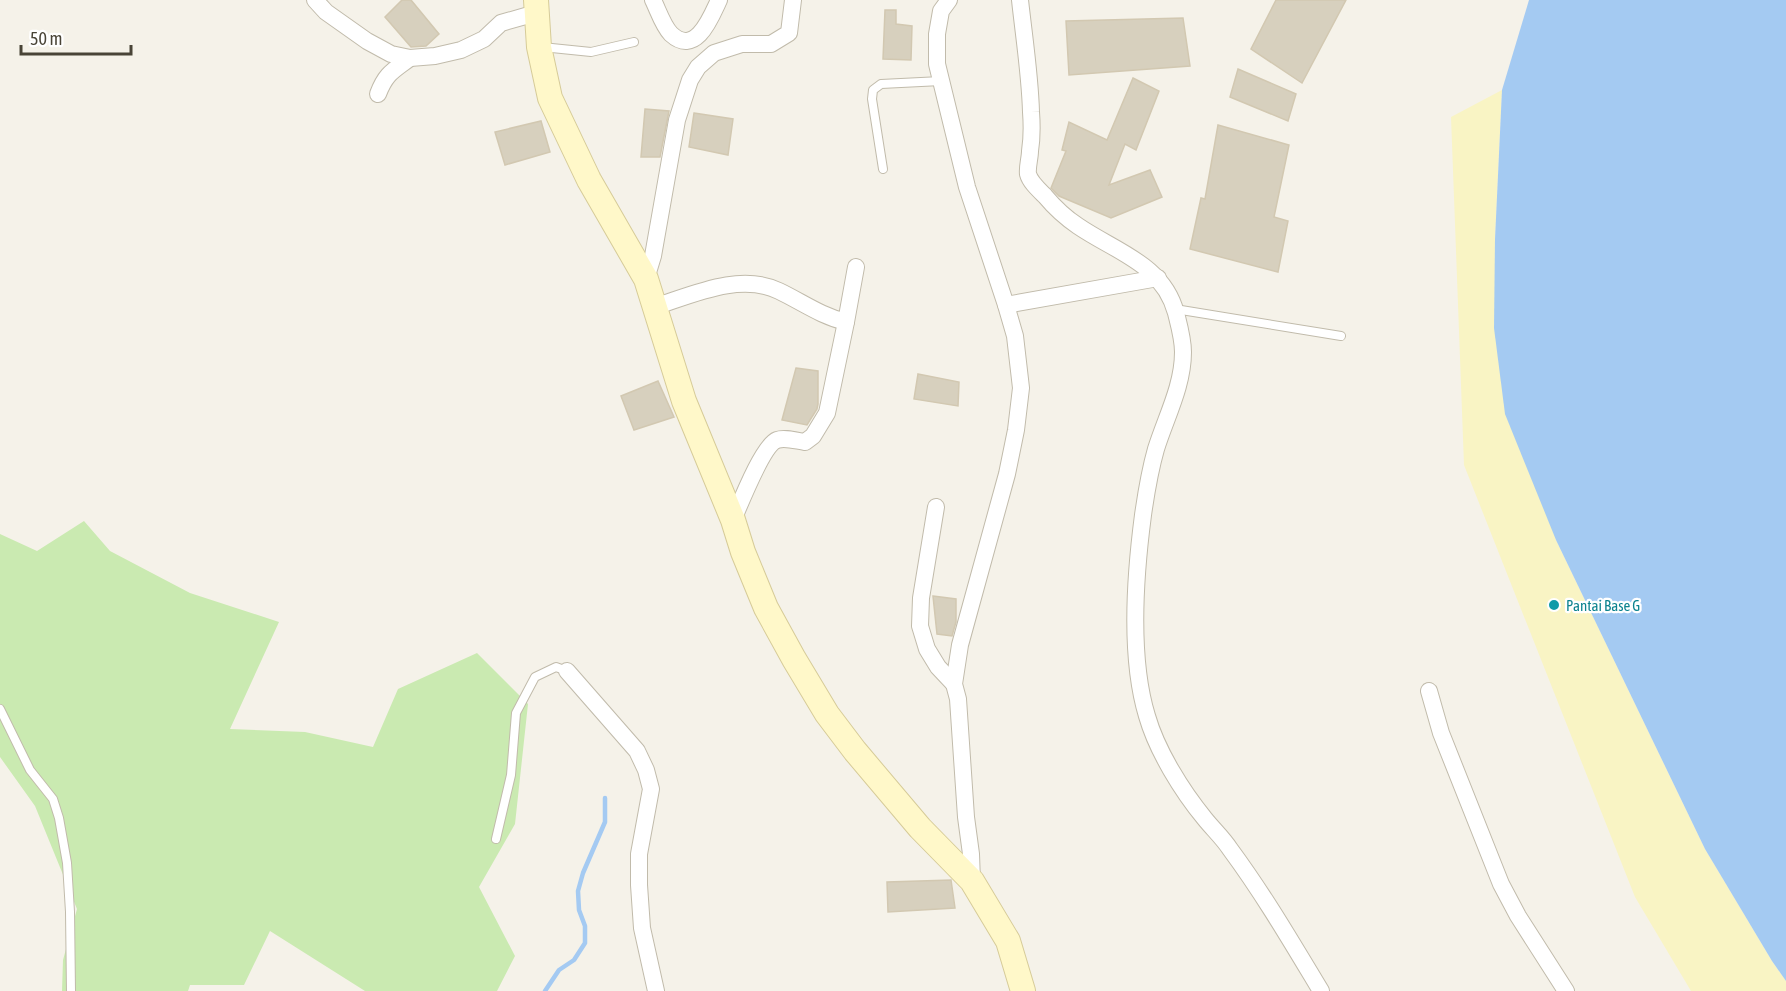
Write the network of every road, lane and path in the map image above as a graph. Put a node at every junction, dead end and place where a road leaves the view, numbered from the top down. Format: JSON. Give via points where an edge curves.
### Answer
{"nodes":[{"id":1,"x":315,"y":0,"type":"edge"},
{"id":2,"x":654,"y":0,"type":"edge"},
{"id":3,"x":719,"y":0,"type":"edge"},
{"id":4,"x":793,"y":0,"type":"edge"},
{"id":5,"x":949,"y":0,"type":"edge"},
{"id":6,"x":1020,"y":0,"type":"edge"},
{"id":7,"x":536,"y":7,"type":"edge"},
{"id":8,"x":634,"y":42,"type":"dead end"},
{"id":9,"x":539,"y":47,"type":"junction"},
{"id":10,"x":410,"y":58,"type":"junction"},
{"id":11,"x":941,"y":81,"type":"junction"},
{"id":12,"x":378,"y":94,"type":"dead end"},
{"id":13,"x":883,"y":169,"type":"dead end"},
{"id":14,"x":856,"y":267,"type":"dead end"},
{"id":15,"x":1158,"y":278,"type":"junction"},
{"id":16,"x":646,"y":279,"type":"junction"},
{"id":17,"x":1006,"y":305,"type":"junction"},
{"id":18,"x":654,"y":307,"type":"junction"},
{"id":19,"x":1175,"y":309,"type":"junction"},
{"id":20,"x":846,"y":322,"type":"junction"},
{"id":21,"x":1341,"y":336,"type":"dead end"},
{"id":22,"x":936,"y":507,"type":"dead end"},
{"id":23,"x":733,"y":520,"type":"junction"},
{"id":24,"x":567,"y":671,"type":"joint"},
{"id":25,"x":954,"y":684,"type":"junction"},
{"id":26,"x":1429,"y":691,"type":"dead end"},
{"id":27,"x":0,"y":709,"type":"edge"},
{"id":28,"x":496,"y":839,"type":"dead end"},
{"id":29,"x":972,"y":881,"type":"junction"},
{"id":30,"x":71,"y":991,"type":"edge"},
{"id":31,"x":656,"y":991,"type":"edge"},
{"id":32,"x":1023,"y":991,"type":"edge"},
{"id":33,"x":1322,"y":991,"type":"edge"},
{"id":34,"x":1566,"y":991,"type":"edge"}],
"edges":[{"from":1,"to":10,"type":"street","via":[[367,41],[391,54]]},
{"from":2,"to":3,"type":"street","via":[[671,34],[683,41],[699,36]]},
{"from":4,"to":16,"type":"street","via":[[789,33],[771,44],[742,44],[714,52],[690,80],[677,120]]},
{"from":5,"to":11,"type":"street","via":[[941,11],[937,34]]},
{"from":6,"to":15,"type":"street","via":[[1031,109],[1028,174],[1061,213]]},
{"from":7,"to":9,"type":"street"},
{"from":7,"to":10,"type":"street","via":[[501,23],[484,39],[461,50]]},
{"from":8,"to":9,"type":"lane","via":[[591,52]]},
{"from":9,"to":16,"type":"street","via":[[550,98],[568,139]]},
{"from":10,"to":12,"type":"street","via":[[383,80]]},
{"from":11,"to":13,"type":"lane","via":[[881,84],[873,90]]},
{"from":11,"to":17,"type":"street","via":[[967,187]]},
{"from":14,"to":20,"type":"street"},
{"from":15,"to":17,"type":"street"},
{"from":15,"to":19,"type":"street"},
{"from":16,"to":18,"type":"street"},
{"from":17,"to":25,"type":"street","via":[[1015,336],[1021,388],[1016,430],[960,645]]},
{"from":18,"to":20,"type":"street","via":[[726,286],[748,284],[778,290],[829,318]]},
{"from":18,"to":23,"type":"street","via":[[684,401]]},
{"from":19,"to":21,"type":"lane"},
{"from":19,"to":33,"type":"street","via":[[1183,350],[1181,370],[1156,450],[1144,512],[1137,582],[1137,657],[1146,714],[1177,779],[1271,907]]},
{"from":20,"to":23,"type":"street","via":[[827,413],[805,442],[773,441]]},
{"from":22,"to":25,"type":"street","via":[[920,626],[927,649]]},
{"from":23,"to":29,"type":"street","via":[[766,608],[827,714],[920,828]]},
{"from":24,"to":28,"type":"lane","via":[[556,667],[535,677],[516,713],[511,775]]},
{"from":24,"to":31,"type":"street","via":[[637,751],[646,770],[651,789],[639,854],[639,885],[642,928]]},
{"from":25,"to":29,"type":"street"},
{"from":26,"to":34,"type":"street","via":[[1441,733],[1501,884]]},
{"from":27,"to":30,"type":"lane","via":[[30,770],[53,798],[59,818],[67,863]]},
{"from":29,"to":32,"type":"street","via":[[1008,941]]}]}
